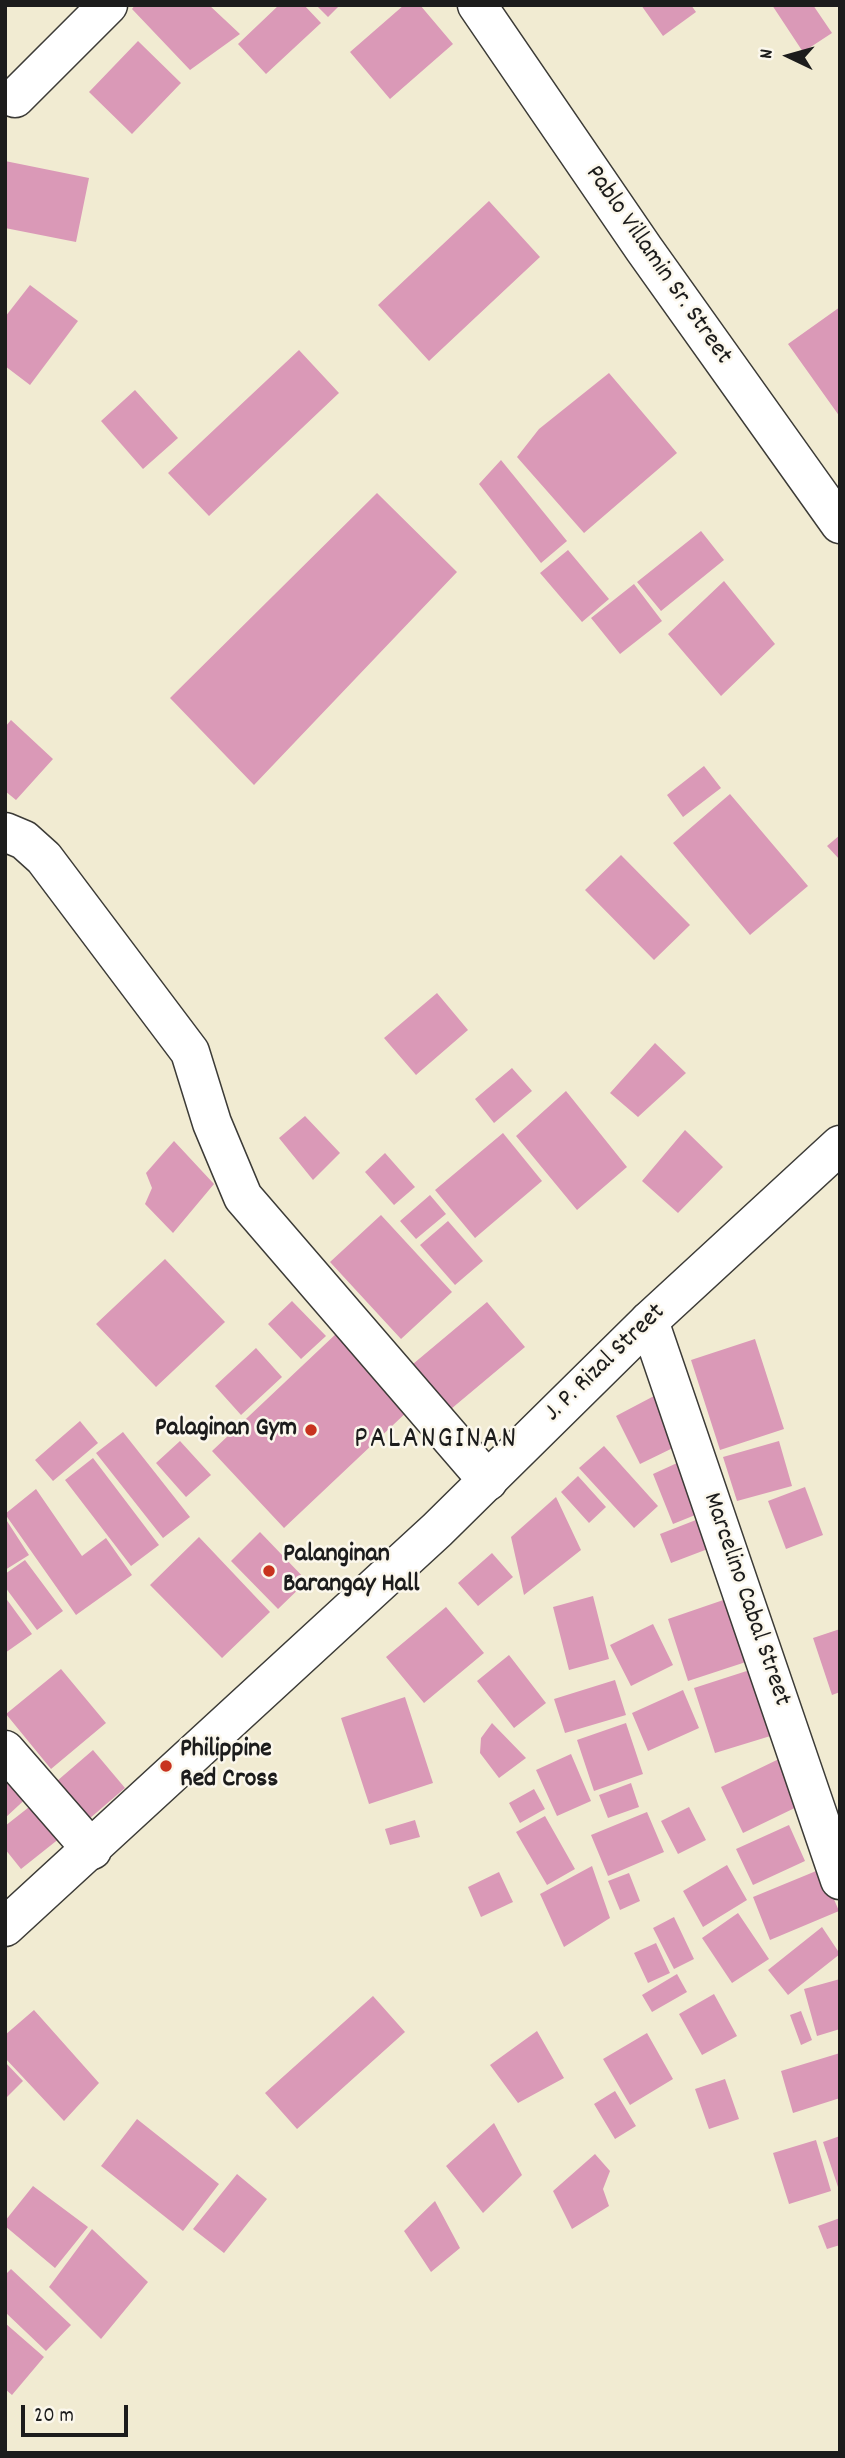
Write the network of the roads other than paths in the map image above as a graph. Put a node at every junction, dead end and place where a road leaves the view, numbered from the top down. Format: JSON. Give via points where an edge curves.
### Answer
{"nodes":[{"id":1,"x":108,"y":5,"type":"edge"},
{"id":2,"x":477,"y":5,"type":"edge"},
{"id":3,"x":15,"y":98,"type":"dead end"},
{"id":4,"x":840,"y":524,"type":"edge"},
{"id":5,"x":5,"y":832,"type":"edge"},
{"id":6,"x":840,"y":1145,"type":"edge"},
{"id":7,"x":649,"y":1321,"type":"junction"},
{"id":8,"x":488,"y":1481,"type":"junction"},
{"id":9,"x":5,"y":1750,"type":"edge"},
{"id":10,"x":92,"y":1850,"type":"junction"},
{"id":11,"x":840,"y":1880,"type":"edge"},
{"id":12,"x":5,"y":1927,"type":"edge"}],
"edges":[{"from":1,"to":3,"type":"street"},
{"from":2,"to":4,"type":"street","name":"Pablo Villamin Sr. Street"},
{"from":5,"to":8,"type":"street","via":[[24,840],[44,858],[190,1052],[212,1123],[243,1197]]},
{"from":6,"to":7,"type":"street","name":"J. P. Rizal Street"},
{"from":7,"to":8,"type":"street","name":"J. P. Rizal Street"},
{"from":7,"to":11,"type":"street","name":"Marcelino Cabal Street"},
{"from":8,"to":10,"type":"street","name":"J. P. Rizal Street"},
{"from":9,"to":10,"type":"street"},
{"from":10,"to":12,"type":"street","name":"J. P. Rizal Street"}]}
